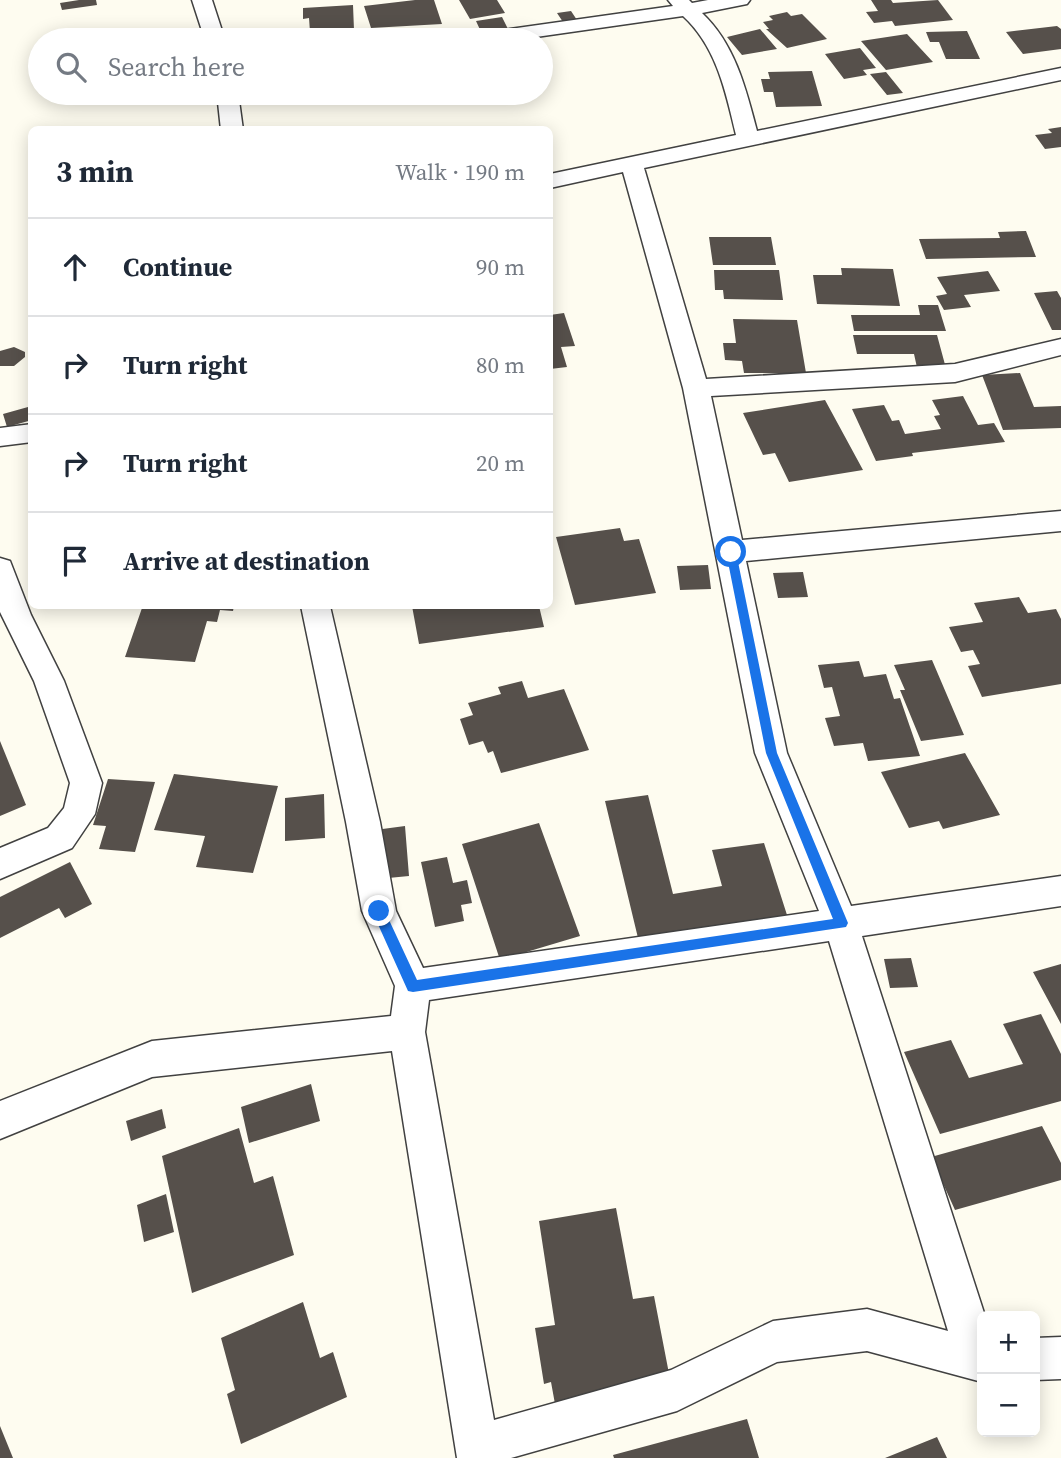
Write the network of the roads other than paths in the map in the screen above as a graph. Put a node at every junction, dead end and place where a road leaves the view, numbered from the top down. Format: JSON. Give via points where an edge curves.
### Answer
{"nodes":[{"id":1,"x":202,"y":0,"type":"edge"},
{"id":2,"x":740,"y":0,"type":"edge"},
{"id":3,"x":682,"y":5,"type":"edge"},
{"id":4,"x":211,"y":28,"type":"edge"},
{"id":5,"x":545,"y":28,"type":"edge"},
{"id":6,"x":1061,"y":74,"type":"edge"},
{"id":7,"x":229,"y":105,"type":"edge"},
{"id":8,"x":232,"y":126,"type":"edge"},
{"id":9,"x":748,"y":138,"type":"junction"},
{"id":10,"x":631,"y":163,"type":"junction"},
{"id":11,"x":553,"y":180,"type":"edge"},
{"id":12,"x":1061,"y":347,"type":"edge"},
{"id":13,"x":696,"y":388,"type":"junction"},
{"id":14,"x":28,"y":434,"type":"edge"},
{"id":15,"x":0,"y":437,"type":"edge"},
{"id":16,"x":1061,"y":521,"type":"edge"},
{"id":17,"x":731,"y":552,"type":"junction"},
{"id":18,"x":0,"y":569,"type":"edge"},
{"id":19,"x":316,"y":609,"type":"edge"},
{"id":20,"x":0,"y":864,"type":"edge"},
{"id":21,"x":1061,"y":891,"type":"edge"},
{"id":22,"x":841,"y":923,"type":"junction"},
{"id":23,"x":413,"y":986,"type":"junction"},
{"id":24,"x":407,"y":1032,"type":"junction"},
{"id":25,"x":0,"y":1120,"type":"edge"},
{"id":26,"x":977,"y":1352,"type":"edge"},
{"id":27,"x":1061,"y":1358,"type":"edge"},
{"id":28,"x":1040,"y":1359,"type":"edge"},
{"id":29,"x":977,"y":1360,"type":"edge"},
{"id":30,"x":478,"y":1452,"type":"edge"}],
"edges":[{"from":1,"to":4,"type":"street"},
{"from":2,"to":3,"type":"street"},
{"from":3,"to":5,"type":"street"},
{"from":3,"to":9,"type":"street","via":[[704,25],[720,52]]},
{"from":6,"to":9,"type":"street"},
{"from":7,"to":8,"type":"street"},
{"from":9,"to":10,"type":"street"},
{"from":10,"to":11,"type":"street"},
{"from":10,"to":13,"type":"street"},
{"from":12,"to":13,"type":"street","via":[[955,373]]},
{"from":13,"to":17,"type":"street"},
{"from":14,"to":15,"type":"street"},
{"from":16,"to":17,"type":"street"},
{"from":17,"to":22,"type":"street","via":[[771,753]]},
{"from":18,"to":20,"type":"street","via":[[16,615],[49,681],[86,783],[79,814],[60,838]]},
{"from":19,"to":23,"type":"street","via":[[379,911]]},
{"from":21,"to":22,"type":"street"},
{"from":22,"to":23,"type":"street"},
{"from":22,"to":26,"type":"street"},
{"from":23,"to":24,"type":"street"},
{"from":24,"to":25,"type":"street","via":[[152,1059]]},
{"from":24,"to":30,"type":"street"},
{"from":27,"to":28,"type":"street"},
{"from":29,"to":30,"type":"street","via":[[867,1330],[773,1342],[677,1390]]}]}
